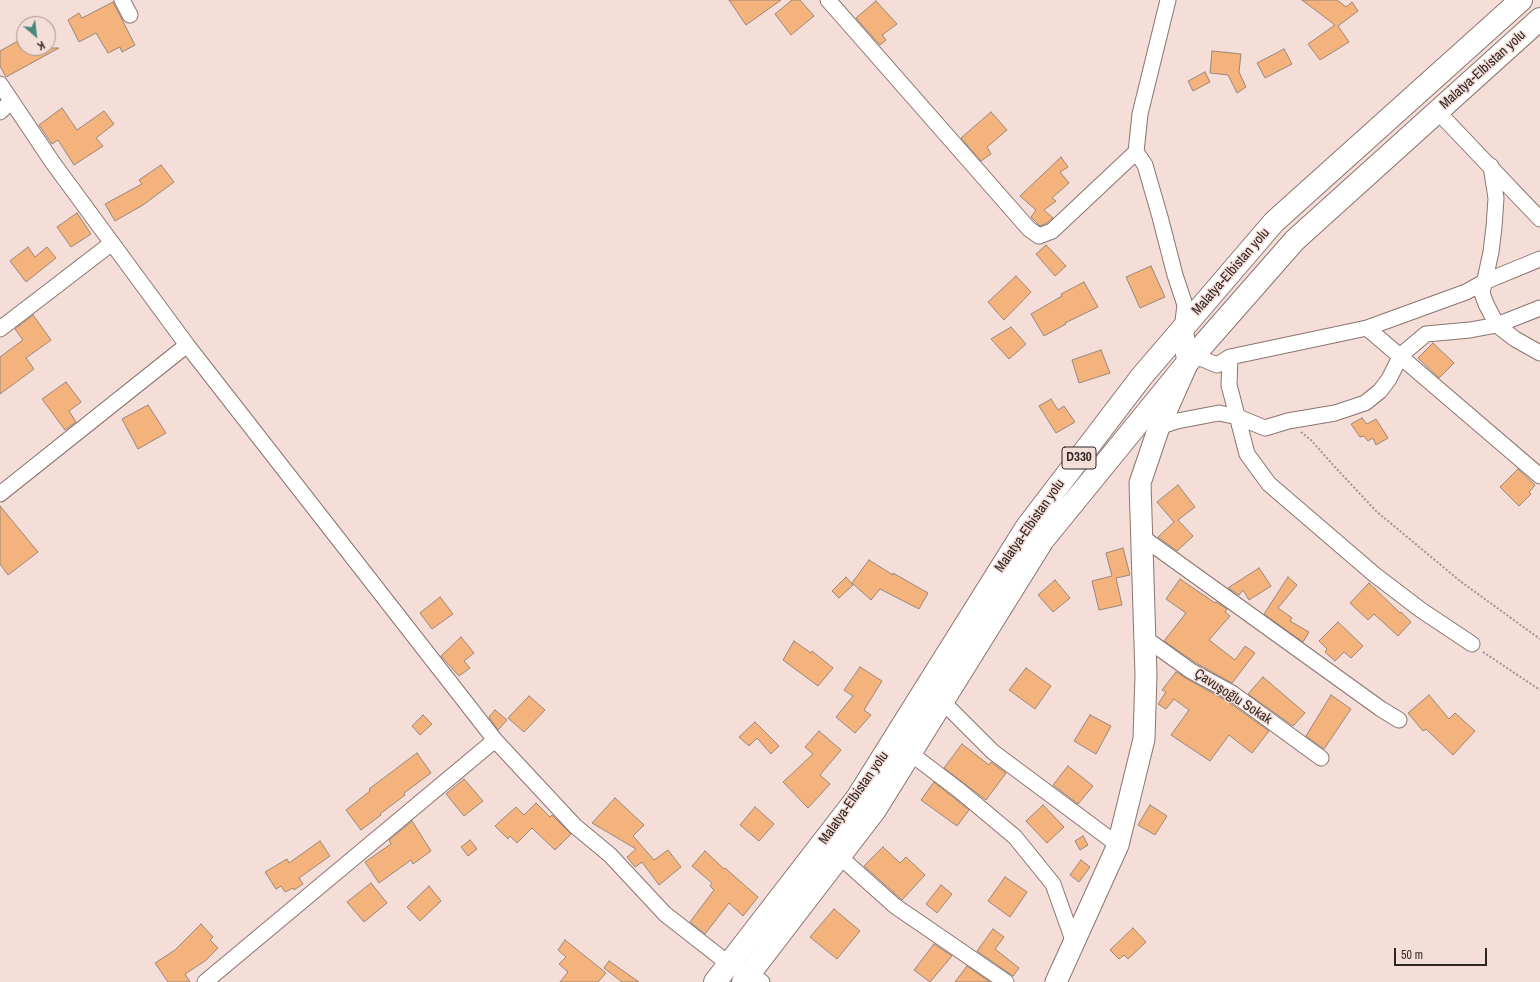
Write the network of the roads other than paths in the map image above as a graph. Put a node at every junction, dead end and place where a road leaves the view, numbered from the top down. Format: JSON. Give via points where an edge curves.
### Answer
{"nodes":[{"id":1,"x":122,"y":0,"type":"edge"},
{"id":2,"x":828,"y":0,"type":"edge"},
{"id":3,"x":1168,"y":0,"type":"edge"},
{"id":4,"x":1521,"y":0,"type":"edge"},
{"id":5,"x":130,"y":15,"type":"dead end"},
{"id":6,"x":1540,"y":19,"type":"edge"},
{"id":7,"x":0,"y":84,"type":"edge"},
{"id":8,"x":11,"y":101,"type":"junction"},
{"id":9,"x":0,"y":112,"type":"edge"},
{"id":10,"x":1438,"y":112,"type":"junction"},
{"id":11,"x":1136,"y":152,"type":"junction"},
{"id":12,"x":1491,"y":166,"type":"junction"},
{"id":13,"x":1540,"y":219,"type":"edge"},
{"id":14,"x":112,"y":243,"type":"junction"},
{"id":15,"x":1540,"y":259,"type":"edge"},
{"id":16,"x":1484,"y":282,"type":"junction"},
{"id":17,"x":1540,"y":308,"type":"edge"},
{"id":18,"x":1497,"y":325,"type":"junction"},
{"id":19,"x":0,"y":328,"type":"edge"},
{"id":20,"x":1367,"y":328,"type":"junction"},
{"id":21,"x":1182,"y":329,"type":"junction"},
{"id":22,"x":187,"y":345,"type":"junction"},
{"id":23,"x":1540,"y":353,"type":"edge"},
{"id":24,"x":1401,"y":355,"type":"junction"},
{"id":25,"x":1230,"y":358,"type":"junction"},
{"id":26,"x":1191,"y":359,"type":"junction"},
{"id":27,"x":1238,"y":417,"type":"junction"},
{"id":28,"x":1159,"y":427,"type":"junction"},
{"id":29,"x":1540,"y":476,"type":"edge"},
{"id":30,"x":0,"y":494,"type":"edge"},
{"id":31,"x":1142,"y":537,"type":"junction"},
{"id":32,"x":1145,"y":638,"type":"junction"},
{"id":33,"x":1472,"y":644,"type":"road end"},
{"id":34,"x":942,"y":701,"type":"junction"},
{"id":35,"x":1399,"y":720,"type":"dead end"},
{"id":36,"x":495,"y":740,"type":"junction"},
{"id":37,"x":910,"y":753,"type":"junction"},
{"id":38,"x":1321,"y":758,"type":"dead end"},
{"id":39,"x":1118,"y":845,"type":"junction"},
{"id":40,"x":839,"y":856,"type":"junction"},
{"id":41,"x":1074,"y":943,"type":"junction"},
{"id":42,"x":729,"y":964,"type":"junction"},
{"id":43,"x":751,"y":979,"type":"edge"},
{"id":44,"x":205,"y":982,"type":"edge"},
{"id":45,"x":716,"y":982,"type":"edge"},
{"id":46,"x":1006,"y":982,"type":"edge"},
{"id":47,"x":1056,"y":982,"type":"edge"}],
"edges":[{"from":1,"to":5,"type":"street"},
{"from":2,"to":11,"type":"street","via":[[1029,229],[1039,236],[1052,231]]},
{"from":3,"to":11,"type":"street","via":[[1140,114]]},
{"from":4,"to":21,"type":"main road","name":"Malatya-Elbistan yolu","number":"D330","via":[[1274,222]]},
{"from":6,"to":10,"type":"main road","name":"Malatya-Elbistan yolu","number":"D330"},
{"from":7,"to":8,"type":"street"},
{"from":8,"to":9,"type":"street"},
{"from":8,"to":14,"type":"street"},
{"from":10,"to":12,"type":"street"},
{"from":10,"to":26,"type":"main road","name":"Malatya-Elbistan yolu","number":"D330","via":[[1295,240]]},
{"from":11,"to":21,"type":"street","via":[[1145,165],[1185,305]]},
{"from":12,"to":13,"type":"street"},
{"from":12,"to":16,"type":"street","via":[[1496,198],[1491,252]]},
{"from":14,"to":19,"type":"street"},
{"from":14,"to":22,"type":"street"},
{"from":15,"to":16,"type":"street"},
{"from":16,"to":18,"type":"street","via":[[1482,293]]},
{"from":16,"to":20,"type":"street","via":[[1466,292]]},
{"from":17,"to":18,"type":"street"},
{"from":18,"to":23,"type":"street"},
{"from":18,"to":24,"type":"street","via":[[1426,334]]},
{"from":20,"to":24,"type":"street"},
{"from":20,"to":25,"type":"street"},
{"from":21,"to":26,"type":"street"},
{"from":21,"to":42,"type":"main road","name":"Malatya-Elbistan yolu","number":"D330","via":[[1142,376],[1026,528],[857,798]]},
{"from":22,"to":30,"type":"street"},
{"from":22,"to":36,"type":"street"},
{"from":24,"to":27,"type":"street","via":[[1390,379],[1365,403],[1335,413],[1288,421],[1265,428]]},
{"from":24,"to":29,"type":"street"},
{"from":25,"to":26,"type":"street","via":[[1217,365]]},
{"from":25,"to":27,"type":"street","via":[[1229,385]]},
{"from":26,"to":28,"type":"street"},
{"from":26,"to":34,"type":"main road","name":"Malatya-Elbistan yolu","number":"D330","via":[[1043,540]]},
{"from":27,"to":28,"type":"street","via":[[1219,413],[1177,420]]},
{"from":27,"to":33,"type":"street","via":[[1247,454],[1269,484],[1380,579],[1420,610]]},
{"from":28,"to":31,"type":"street","via":[[1140,483]]},
{"from":31,"to":32,"type":"street"},
{"from":31,"to":35,"type":"street"},
{"from":32,"to":38,"type":"street","name":"Çavuşoğlu Sokak","via":[[1191,671],[1232,693]]},
{"from":32,"to":39,"type":"street","via":[[1144,739]]},
{"from":34,"to":37,"type":"main road","name":"Malatya-Elbistan yolu","number":"D330"},
{"from":34,"to":39,"type":"street","via":[[993,752]]},
{"from":36,"to":42,"type":"street","via":[[574,826],[610,855],[665,914]]},
{"from":36,"to":44,"type":"street"},
{"from":37,"to":40,"type":"main road","name":"Malatya-Elbistan yolu","number":"D330","via":[[874,810]]},
{"from":37,"to":41,"type":"street","via":[[1015,837],[1053,884]]},
{"from":39,"to":41,"type":"street"},
{"from":40,"to":43,"type":"main road","name":"Malatya-Elbistan yolu","number":"D330"},
{"from":40,"to":46,"type":"street","via":[[896,906]]},
{"from":41,"to":47,"type":"street"},
{"from":42,"to":43,"type":"street"},
{"from":42,"to":45,"type":"main road","name":"Malatya-Elbistan yolu","number":"D330"}]}
